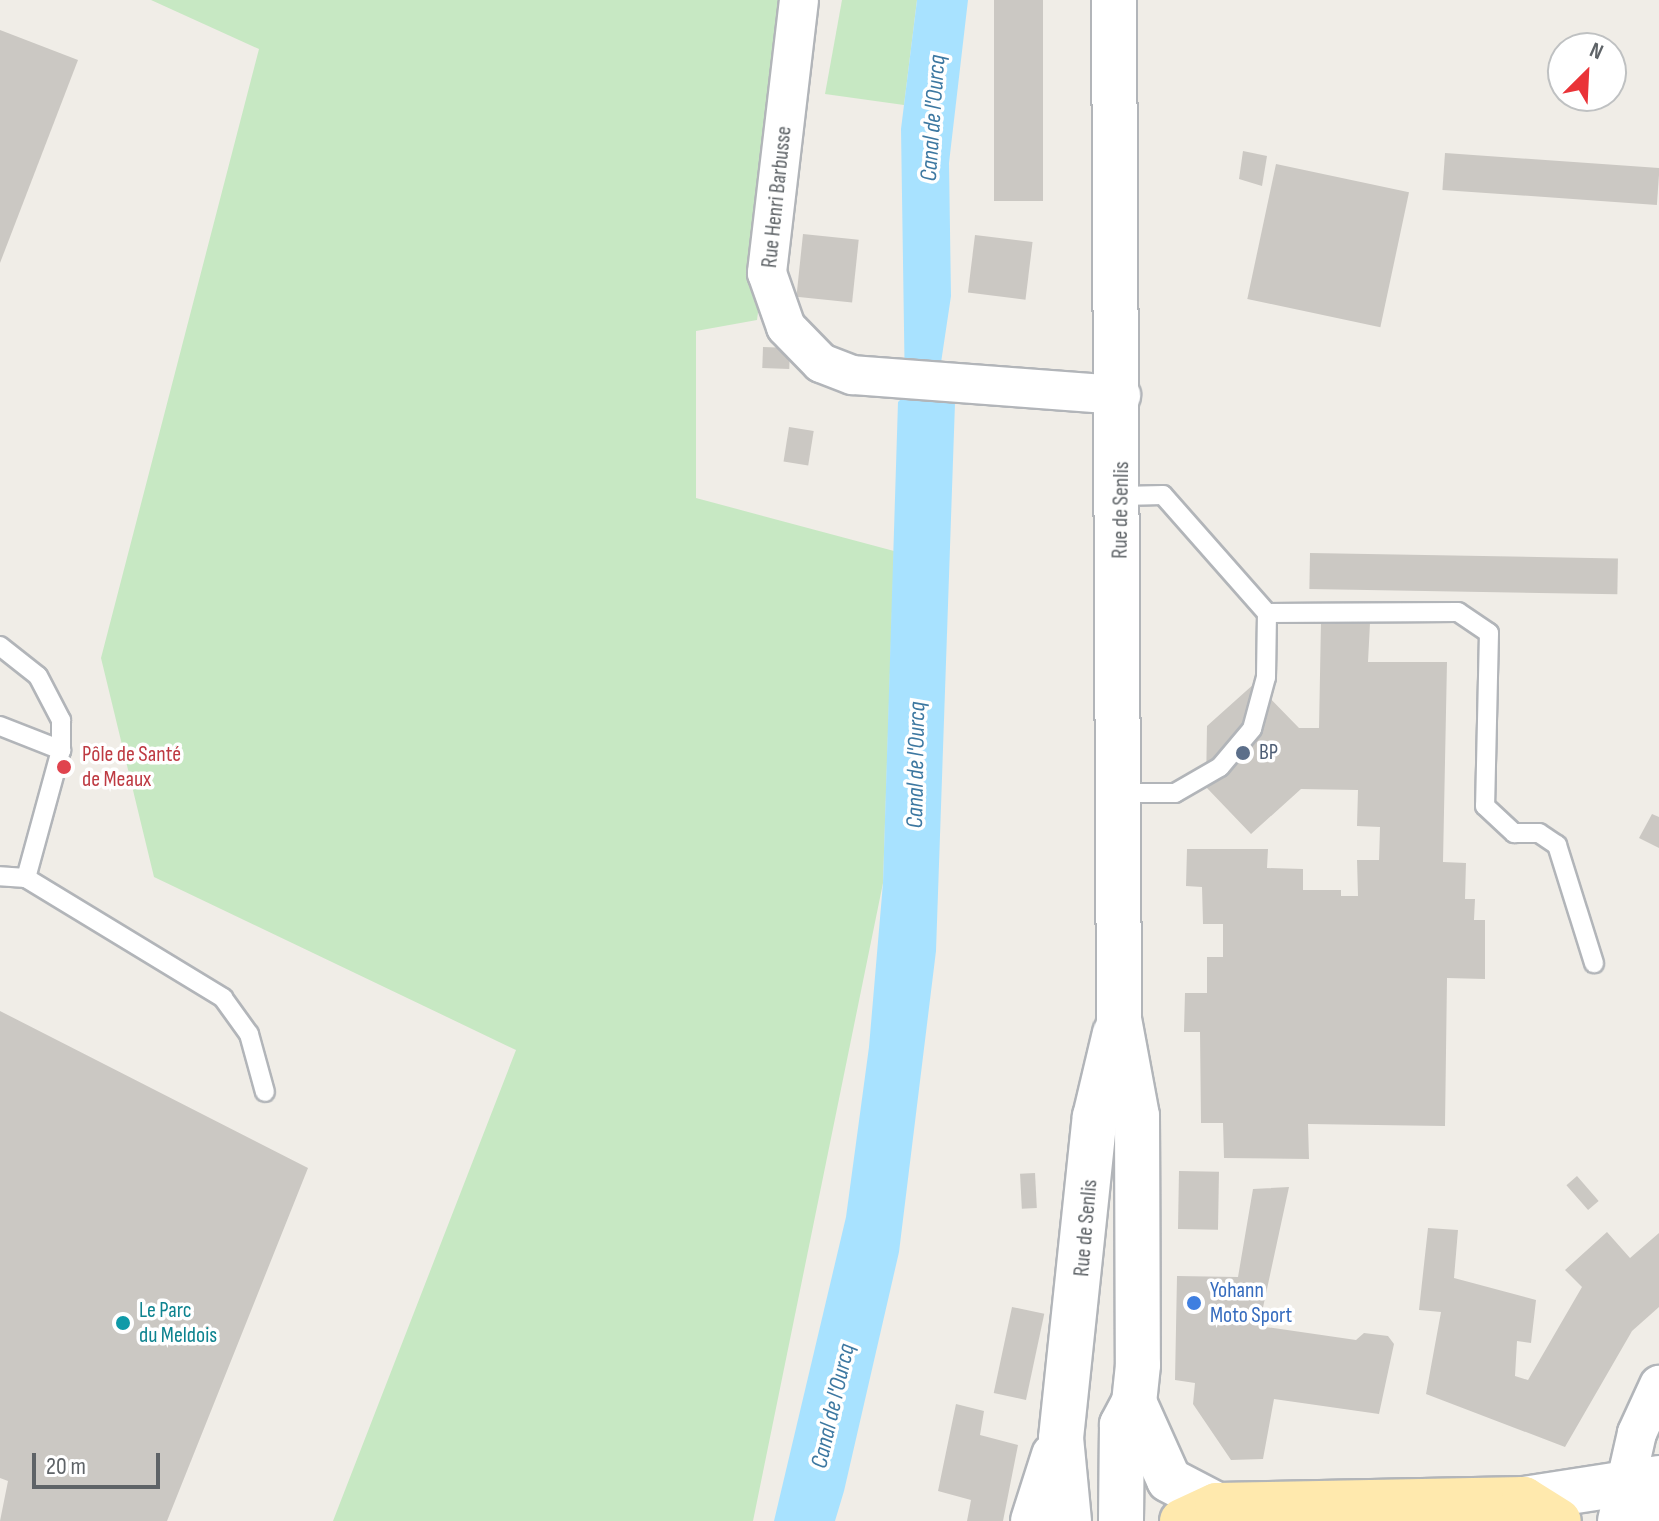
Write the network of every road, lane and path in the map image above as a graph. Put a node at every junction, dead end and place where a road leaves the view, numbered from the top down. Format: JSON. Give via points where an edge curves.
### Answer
{"nodes":[{"id":1,"x":799,"y":0,"type":"edge"},
{"id":2,"x":1114,"y":0,"type":"edge"},
{"id":3,"x":1121,"y":395,"type":"junction"},
{"id":4,"x":1122,"y":496,"type":"junction"},
{"id":5,"x":1267,"y":613,"type":"junction"},
{"id":6,"x":0,"y":646,"type":"edge"},
{"id":7,"x":0,"y":726,"type":"edge"},
{"id":8,"x":61,"y":750,"type":"junction"},
{"id":9,"x":1115,"y":793,"type":"junction"},
{"id":10,"x":0,"y":876,"type":"edge"},
{"id":11,"x":26,"y":878,"type":"junction"},
{"id":12,"x":1594,"y":963,"type":"dead end"},
{"id":13,"x":1119,"y":1019,"type":"junction"},
{"id":14,"x":265,"y":1092,"type":"dead end"},
{"id":15,"x":1659,"y":1385,"type":"edge"},
{"id":16,"x":1134,"y":1402,"type":"junction"},
{"id":17,"x":1061,"y":1438,"type":"junction"},
{"id":18,"x":1633,"y":1494,"type":"edge"},
{"id":19,"x":1541,"y":1510,"type":"edge"},
{"id":20,"x":1200,"y":1513,"type":"edge"},
{"id":21,"x":1659,"y":1514,"type":"edge"},
{"id":22,"x":1033,"y":1521,"type":"edge"},
{"id":23,"x":1069,"y":1521,"type":"edge"},
{"id":24,"x":1121,"y":1521,"type":"edge"},
{"id":25,"x":1651,"y":1521,"type":"edge"}],
"edges":[{"from":1,"to":3,"type":"street","name":"Rue Henri Barbusse","via":[[767,273],[786,327],[821,363],[884,376]]},
{"from":2,"to":3,"type":"main road","name":"Rue de Senlis"},
{"from":3,"to":4,"type":"main road","name":"Rue de Senlis"},
{"from":4,"to":5,"type":"lane","via":[[1163,495]]},
{"from":4,"to":9,"type":"main road","name":"Rue de Senlis"},
{"from":5,"to":9,"type":"lane","via":[[1266,677],[1252,729],[1228,757],[1175,793]]},
{"from":5,"to":12,"type":"lane","via":[[1458,612],[1489,633],[1485,806],[1514,833],[1539,833],[1557,845]]},
{"from":6,"to":8,"type":"lane","via":[[38,676],[61,720]]},
{"from":7,"to":8,"type":"lane"},
{"from":8,"to":11,"type":"lane"},
{"from":9,"to":13,"type":"main road","name":"Rue de Senlis"},
{"from":10,"to":11,"type":"lane"},
{"from":11,"to":14,"type":"lane","via":[[223,998],[249,1034]]},
{"from":13,"to":16,"type":"main road","name":"Rue de Senlis","via":[[1137,1116]]},
{"from":13,"to":17,"type":"main road","name":"Rue de Senlis","via":[[1095,1117]]},
{"from":15,"to":18,"type":"street"},
{"from":16,"to":20,"type":"main road","name":"Rue de Senlis","via":[[1169,1480]]},
{"from":16,"to":24,"type":"main road","name":"Rue de Senlis","via":[[1122,1425]]},
{"from":17,"to":22,"type":"main road","name":"Rue de Senlis"},
{"from":17,"to":23,"type":"main road","name":"Rue de Senlis"},
{"from":18,"to":19,"type":"main road"},
{"from":19,"to":20,"type":"main road"},
{"from":21,"to":25,"type":"main road"}]}
